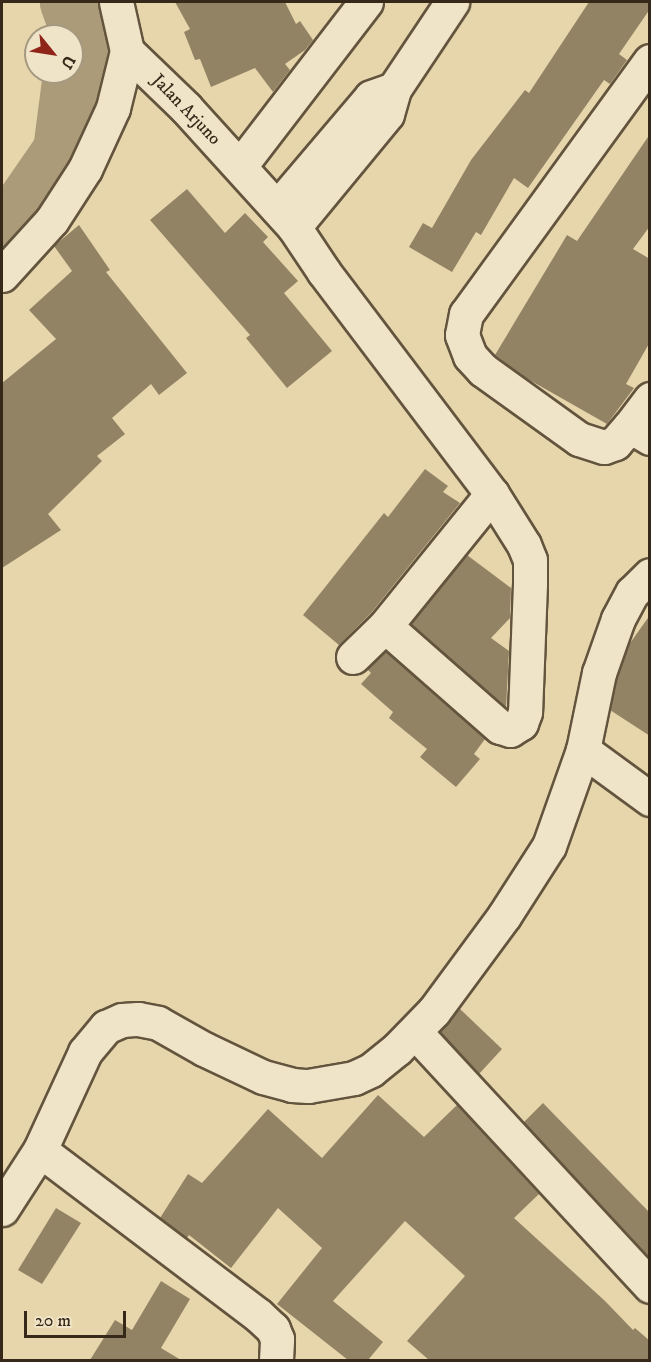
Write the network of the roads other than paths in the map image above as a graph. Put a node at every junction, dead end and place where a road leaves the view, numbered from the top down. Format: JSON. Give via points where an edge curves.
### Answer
{"nodes":[{"id":1,"x":116,"y":2,"type":"edge"},
{"id":2,"x":366,"y":2,"type":"edge"},
{"id":3,"x":452,"y":2,"type":"edge"},
{"id":4,"x":127,"y":51,"type":"junction"},
{"id":5,"x":650,"y":61,"type":"edge"},
{"id":6,"x":240,"y":166,"type":"junction"},
{"id":7,"x":285,"y":217,"type":"junction"},
{"id":8,"x":2,"y":275,"type":"edge"},
{"id":9,"x":650,"y":399,"type":"edge"},
{"id":10,"x":640,"y":432,"type":"edge"},
{"id":11,"x":492,"y":494,"type":"junction"},
{"id":12,"x":650,"y":575,"type":"edge"},
{"id":13,"x":385,"y":626,"type":"junction"},
{"id":14,"x":353,"y":657,"type":"dead end"},
{"id":15,"x":584,"y":750,"type":"junction"},
{"id":16,"x":650,"y":799,"type":"edge"},
{"id":17,"x":415,"y":1032,"type":"junction"},
{"id":18,"x":40,"y":1150,"type":"junction"},
{"id":19,"x":2,"y":1209,"type":"edge"},
{"id":20,"x":650,"y":1286,"type":"edge"},
{"id":21,"x":276,"y":1360,"type":"edge"}],
"edges":[{"from":1,"to":4,"type":"street"},
{"from":2,"to":6,"type":"street"},
{"from":3,"to":7,"type":"street","via":[[394,88],[371,97]]},
{"from":4,"to":6,"type":"street","name":"Jalan Arjuno"},
{"from":4,"to":8,"type":"street","via":[[113,108],[85,169],[52,220]]},
{"from":5,"to":10,"type":"street","via":[[466,314],[462,335],[470,356],[483,370],[579,439],[604,447]]},
{"from":6,"to":7,"type":"street","name":"Jalan Arjuno"},
{"from":7,"to":11,"type":"street","name":"Jalan Arjuno"},
{"from":9,"to":10,"type":"street"},
{"from":11,"to":13,"type":"street"},
{"from":11,"to":13,"type":"street","name":"Jalan Arjuno","via":[[530,560],[525,712],[520,723],[510,730],[500,727]]},
{"from":12,"to":15,"type":"street","via":[[632,593],[618,619],[599,673]]},
{"from":13,"to":14,"type":"street"},
{"from":15,"to":16,"type":"street"},
{"from":15,"to":17,"type":"street","via":[[549,846],[504,916]]},
{"from":17,"to":18,"type":"street","via":[[370,1070],[354,1078],[300,1085],[241,1068],[158,1023],[122,1020],[106,1027],[85,1052]]},
{"from":17,"to":20,"type":"street"},
{"from":18,"to":19,"type":"street"},
{"from":18,"to":21,"type":"street","via":[[258,1315],[278,1340]]}]}
